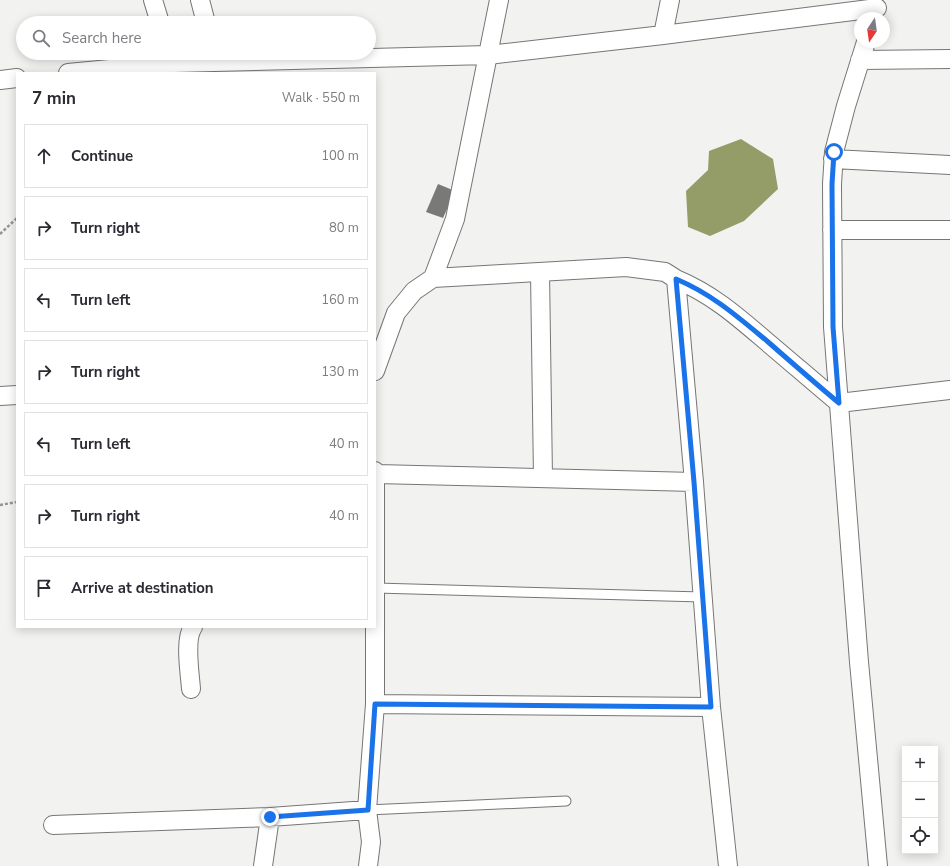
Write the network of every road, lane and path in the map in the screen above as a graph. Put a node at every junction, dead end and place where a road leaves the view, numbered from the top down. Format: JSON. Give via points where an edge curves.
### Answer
{"nodes":[{"id":1,"x":153,"y":0,"type":"edge"},
{"id":2,"x":200,"y":0,"type":"edge"},
{"id":3,"x":499,"y":0,"type":"edge"},
{"id":4,"x":670,"y":0,"type":"edge"},
{"id":5,"x":876,"y":9,"type":"edge"},
{"id":6,"x":158,"y":16,"type":"edge"},
{"id":7,"x":204,"y":16,"type":"edge"},
{"id":8,"x":663,"y":35,"type":"junction"},
{"id":9,"x":864,"y":48,"type":"edge"},
{"id":10,"x":488,"y":55,"type":"junction"},
{"id":11,"x":376,"y":56,"type":"edge"},
{"id":12,"x":158,"y":60,"type":"edge"},
{"id":13,"x":860,"y":60,"type":"junction"},
{"id":14,"x":950,"y":60,"type":"edge"},
{"id":15,"x":75,"y":72,"type":"edge"},
{"id":16,"x":16,"y":78,"type":"edge"},
{"id":17,"x":0,"y":80,"type":"edge"},
{"id":18,"x":833,"y":159,"type":"junction"},
{"id":19,"x":950,"y":165,"type":"edge"},
{"id":20,"x":16,"y":219,"type":"edge"},
{"id":21,"x":832,"y":230,"type":"junction"},
{"id":22,"x":950,"y":230,"type":"edge"},
{"id":23,"x":0,"y":234,"type":"edge"},
{"id":24,"x":540,"y":272,"type":"junction"},
{"id":25,"x":433,"y":278,"type":"junction"},
{"id":26,"x":676,"y":279,"type":"junction"},
{"id":27,"x":376,"y":368,"type":"edge"},
{"id":28,"x":950,"y":390,"type":"edge"},
{"id":29,"x":16,"y":394,"type":"edge"},
{"id":30,"x":0,"y":396,"type":"edge"},
{"id":31,"x":839,"y":403,"type":"junction"},
{"id":32,"x":376,"y":472,"type":"edge"},
{"id":33,"x":543,"y":478,"type":"junction"},
{"id":34,"x":694,"y":482,"type":"junction"},
{"id":35,"x":16,"y":502,"type":"edge"},
{"id":36,"x":0,"y":505,"type":"edge"},
{"id":37,"x":376,"y":588,"type":"edge"},
{"id":38,"x":702,"y":597,"type":"junction"},
{"id":39,"x":192,"y":628,"type":"edge"},
{"id":40,"x":375,"y":628,"type":"edge"},
{"id":41,"x":191,"y":689,"type":"dead end"},
{"id":42,"x":375,"y":704,"type":"junction"},
{"id":43,"x":711,"y":707,"type":"junction"},
{"id":44,"x":566,"y":801,"type":"dead end"},
{"id":45,"x":368,"y":810,"type":"junction"},
{"id":46,"x":270,"y":817,"type":"junction"},
{"id":47,"x":53,"y":825,"type":"dead end"},
{"id":48,"x":263,"y":866,"type":"edge"},
{"id":49,"x":368,"y":866,"type":"edge"},
{"id":50,"x":728,"y":866,"type":"edge"},
{"id":51,"x":878,"y":866,"type":"edge"}],
"edges":[{"from":1,"to":6,"type":"street"},
{"from":2,"to":7,"type":"street"},
{"from":3,"to":10,"type":"street"},
{"from":4,"to":8,"type":"street"},
{"from":5,"to":8,"type":"street"},
{"from":8,"to":10,"type":"street"},
{"from":9,"to":13,"type":"street"},
{"from":10,"to":11,"type":"street"},
{"from":10,"to":25,"type":"street","via":[[455,219]]},
{"from":12,"to":15,"type":"street"},
{"from":13,"to":14,"type":"street"},
{"from":13,"to":18,"type":"street"},
{"from":16,"to":17,"type":"street"},
{"from":18,"to":19,"type":"street"},
{"from":18,"to":21,"type":"street"},
{"from":20,"to":23,"type":"path"},
{"from":21,"to":22,"type":"street"},
{"from":21,"to":31,"type":"street","via":[[833,327]]},
{"from":24,"to":25,"type":"street"},
{"from":24,"to":26,"type":"street","via":[[626,267],[665,272]]},
{"from":24,"to":33,"type":"street"},
{"from":25,"to":27,"type":"street","via":[[414,291],[396,313]]},
{"from":26,"to":31,"type":"street","via":[[704,292],[729,309]]},
{"from":26,"to":34,"type":"street"},
{"from":28,"to":31,"type":"street"},
{"from":29,"to":30,"type":"street"},
{"from":31,"to":51,"type":"street"},
{"from":32,"to":33,"type":"street"},
{"from":33,"to":34,"type":"street"},
{"from":34,"to":38,"type":"street"},
{"from":35,"to":36,"type":"path"},
{"from":37,"to":38,"type":"lane"},
{"from":38,"to":43,"type":"street"},
{"from":39,"to":41,"type":"street","via":[[188,640]]},
{"from":40,"to":42,"type":"street"},
{"from":42,"to":43,"type":"street"},
{"from":42,"to":45,"type":"street"},
{"from":43,"to":50,"type":"street"},
{"from":44,"to":45,"type":"lane"},
{"from":45,"to":46,"type":"street"},
{"from":45,"to":49,"type":"street","via":[[371,842]]},
{"from":46,"to":47,"type":"street"},
{"from":46,"to":48,"type":"street"}]}
